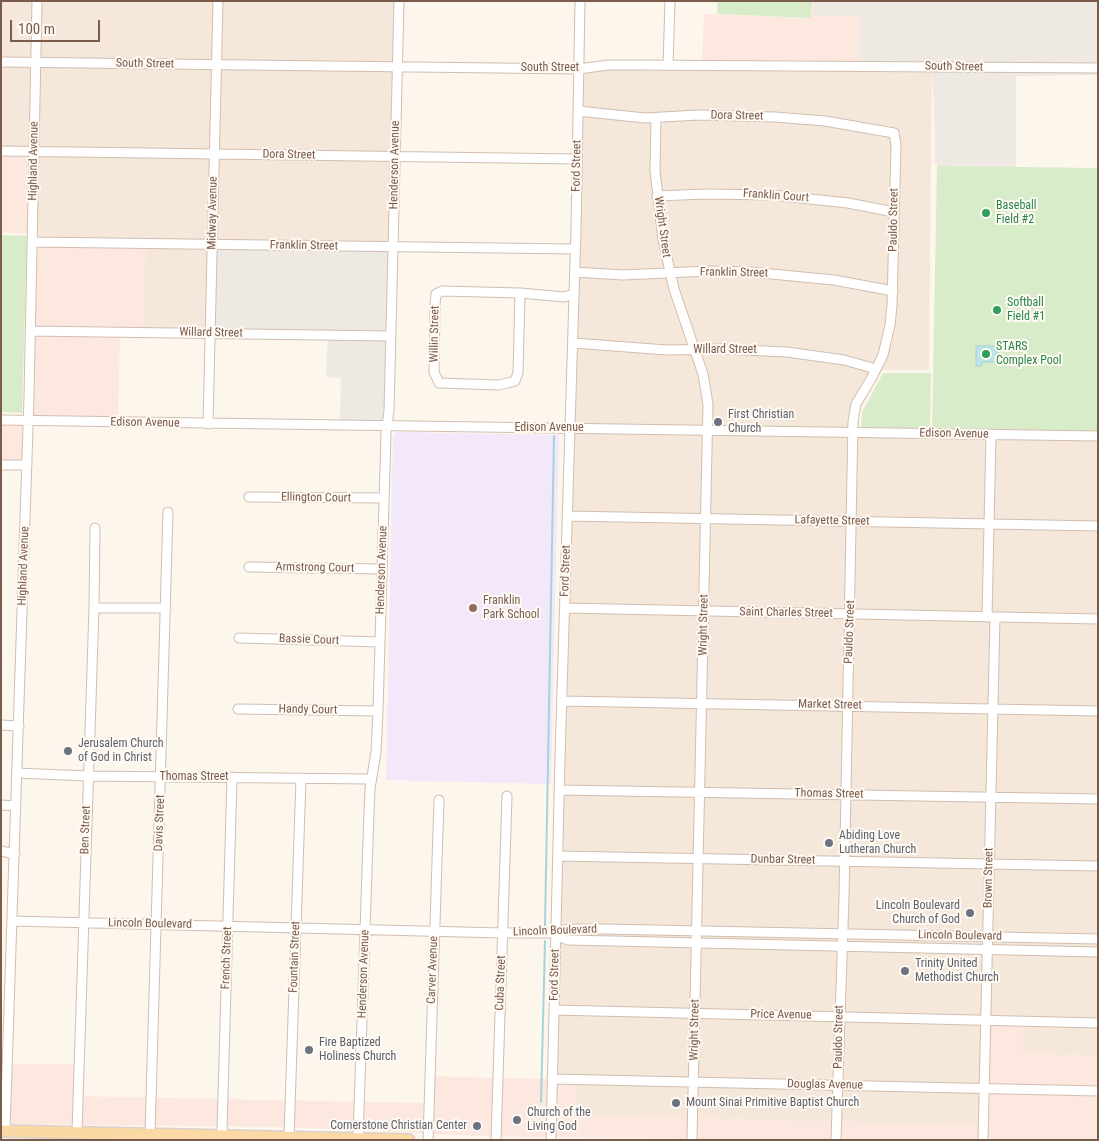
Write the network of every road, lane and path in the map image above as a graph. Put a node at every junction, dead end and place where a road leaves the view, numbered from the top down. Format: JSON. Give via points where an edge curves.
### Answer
{"nodes":[{"id":1,"x":37,"y":1,"type":"edge"},
{"id":2,"x":218,"y":1,"type":"edge"},
{"id":3,"x":399,"y":1,"type":"edge"},
{"id":4,"x":580,"y":1,"type":"edge"},
{"id":5,"x":670,"y":1,"type":"edge"},
{"id":6,"x":1,"y":62,"type":"edge"},
{"id":7,"x":36,"y":62,"type":"junction"},
{"id":8,"x":217,"y":64,"type":"junction"},
{"id":9,"x":668,"y":65,"type":"junction"},
{"id":10,"x":397,"y":67,"type":"junction"},
{"id":11,"x":1098,"y":68,"type":"edge"},
{"id":12,"x":579,"y":69,"type":"junction"},
{"id":13,"x":578,"y":111,"type":"junction"},
{"id":14,"x":656,"y":118,"type":"junction"},
{"id":15,"x":894,"y":133,"type":"joint"},
{"id":16,"x":1,"y":151,"type":"edge"},
{"id":17,"x":34,"y":151,"type":"junction"},
{"id":18,"x":215,"y":154,"type":"junction"},
{"id":19,"x":395,"y":157,"type":"junction"},
{"id":20,"x":577,"y":159,"type":"junction"},
{"id":21,"x":657,"y":196,"type":"junction"},
{"id":22,"x":894,"y":212,"type":"junction"},
{"id":23,"x":32,"y":242,"type":"junction"},
{"id":24,"x":213,"y":245,"type":"junction"},
{"id":25,"x":393,"y":248,"type":"junction"},
{"id":26,"x":575,"y":249,"type":"junction"},
{"id":27,"x":575,"y":272,"type":"junction"},
{"id":28,"x":669,"y":273,"type":"junction"},
{"id":29,"x":893,"y":291,"type":"junction"},
{"id":30,"x":520,"y":293,"type":"junction"},
{"id":31,"x":574,"y":294,"type":"junction"},
{"id":32,"x":30,"y":331,"type":"junction"},
{"id":33,"x":210,"y":333,"type":"junction"},
{"id":34,"x":391,"y":336,"type":"junction"},
{"id":35,"x":573,"y":343,"type":"junction"},
{"id":36,"x":693,"y":349,"type":"junction"},
{"id":37,"x":876,"y":369,"type":"junction"},
{"id":38,"x":1,"y":420,"type":"edge"},
{"id":39,"x":28,"y":421,"type":"junction"},
{"id":40,"x":208,"y":424,"type":"junction"},
{"id":41,"x":388,"y":426,"type":"junction"},
{"id":42,"x":570,"y":428,"type":"junction"},
{"id":43,"x":707,"y":430,"type":"junction"},
{"id":44,"x":854,"y":432,"type":"junction"},
{"id":45,"x":991,"y":434,"type":"junction"},
{"id":46,"x":1098,"y":436,"type":"edge"},
{"id":47,"x":1,"y":465,"type":"edge"},
{"id":48,"x":27,"y":466,"type":"junction"},
{"id":49,"x":249,"y":497,"type":"dead end"},
{"id":50,"x":384,"y":498,"type":"junction"},
{"id":51,"x":168,"y":512,"type":"dead end"},
{"id":52,"x":567,"y":516,"type":"junction"},
{"id":53,"x":706,"y":519,"type":"junction"},
{"id":54,"x":852,"y":522,"type":"junction"},
{"id":55,"x":989,"y":524,"type":"junction"},
{"id":56,"x":1098,"y":526,"type":"edge"},
{"id":57,"x":95,"y":528,"type":"dead end"},
{"id":58,"x":249,"y":567,"type":"dead end"},
{"id":59,"x":382,"y":569,"type":"junction"},
{"id":60,"x":94,"y":608,"type":"junction"},
{"id":61,"x":166,"y":608,"type":"junction"},
{"id":62,"x":565,"y":608,"type":"junction"},
{"id":63,"x":704,"y":611,"type":"junction"},
{"id":64,"x":850,"y":614,"type":"junction"},
{"id":65,"x":991,"y":617,"type":"junction"},
{"id":66,"x":1098,"y":619,"type":"edge"},
{"id":67,"x":238,"y":638,"type":"dead end"},
{"id":68,"x":380,"y":642,"type":"junction"},
{"id":69,"x":562,"y":701,"type":"junction"},
{"id":70,"x":702,"y":703,"type":"junction"},
{"id":71,"x":848,"y":705,"type":"junction"},
{"id":72,"x":238,"y":709,"type":"dead end"},
{"id":73,"x":993,"y":709,"type":"junction"},
{"id":74,"x":378,"y":711,"type":"junction"},
{"id":75,"x":1098,"y":711,"type":"edge"},
{"id":76,"x":1,"y":725,"type":"edge"},
{"id":77,"x":19,"y":726,"type":"junction"},
{"id":78,"x":17,"y":773,"type":"junction"},
{"id":79,"x":88,"y":776,"type":"junction"},
{"id":80,"x":161,"y":777,"type":"junction"},
{"id":81,"x":232,"y":777,"type":"junction"},
{"id":82,"x":300,"y":778,"type":"junction"},
{"id":83,"x":372,"y":779,"type":"junction"},
{"id":84,"x":560,"y":790,"type":"junction"},
{"id":85,"x":700,"y":793,"type":"junction"},
{"id":86,"x":846,"y":794,"type":"junction"},
{"id":87,"x":507,"y":796,"type":"dead end"},
{"id":88,"x":991,"y":797,"type":"junction"},
{"id":89,"x":1098,"y":799,"type":"edge"},
{"id":90,"x":439,"y":800,"type":"dead end"},
{"id":91,"x":1,"y":805,"type":"edge"},
{"id":92,"x":16,"y":806,"type":"junction"},
{"id":93,"x":1,"y":851,"type":"edge"},
{"id":94,"x":15,"y":854,"type":"junction"},
{"id":95,"x":558,"y":856,"type":"junction"},
{"id":96,"x":699,"y":859,"type":"junction"},
{"id":97,"x":844,"y":862,"type":"junction"},
{"id":98,"x":990,"y":865,"type":"junction"},
{"id":99,"x":1098,"y":866,"type":"edge"},
{"id":100,"x":12,"y":922,"type":"junction"},
{"id":101,"x":83,"y":922,"type":"junction"},
{"id":102,"x":156,"y":924,"type":"junction"},
{"id":103,"x":228,"y":926,"type":"junction"},
{"id":104,"x":297,"y":927,"type":"junction"},
{"id":105,"x":365,"y":928,"type":"junction"},
{"id":106,"x":434,"y":930,"type":"junction"},
{"id":107,"x":697,"y":931,"type":"junction"},
{"id":108,"x":503,"y":933,"type":"junction"},
{"id":109,"x":556,"y":934,"type":"junction"},
{"id":110,"x":842,"y":934,"type":"junction"},
{"id":111,"x":988,"y":936,"type":"junction"},
{"id":112,"x":1098,"y":938,"type":"edge"},
{"id":113,"x":697,"y":943,"type":"junction"},
{"id":114,"x":841,"y":946,"type":"junction"},
{"id":115,"x":988,"y":949,"type":"junction"},
{"id":116,"x":1098,"y":952,"type":"edge"},
{"id":117,"x":554,"y":1010,"type":"junction"},
{"id":118,"x":695,"y":1014,"type":"junction"},
{"id":119,"x":839,"y":1017,"type":"junction"},
{"id":120,"x":986,"y":1020,"type":"junction"},
{"id":121,"x":1098,"y":1023,"type":"edge"},
{"id":122,"x":552,"y":1079,"type":"junction"},
{"id":123,"x":694,"y":1082,"type":"junction"},
{"id":124,"x":838,"y":1085,"type":"junction"},
{"id":125,"x":984,"y":1088,"type":"junction"},
{"id":126,"x":1098,"y":1092,"type":"edge"},
{"id":127,"x":77,"y":1132,"type":"junction"},
{"id":128,"x":4,"y":1134,"type":"edge"},
{"id":129,"x":150,"y":1134,"type":"junction"},
{"id":130,"x":289,"y":1137,"type":"junction"},
{"id":131,"x":223,"y":1138,"type":"edge"},
{"id":132,"x":358,"y":1138,"type":"junction"},
{"id":133,"x":378,"y":1139,"type":"edge"},
{"id":134,"x":409,"y":1140,"type":"edge"},
{"id":135,"x":428,"y":1140,"type":"edge"},
{"id":136,"x":496,"y":1140,"type":"edge"},
{"id":137,"x":551,"y":1140,"type":"edge"},
{"id":138,"x":692,"y":1140,"type":"edge"},
{"id":139,"x":836,"y":1140,"type":"edge"},
{"id":140,"x":983,"y":1140,"type":"edge"}],
"edges":[{"from":1,"to":7,"type":"street","name":"Highland Avenue"},
{"from":2,"to":8,"type":"street","name":"Midway Avenue"},
{"from":3,"to":10,"type":"street","name":"Henderson Avenue"},
{"from":4,"to":12,"type":"street","name":"Ford Street"},
{"from":5,"to":9,"type":"street"},
{"from":6,"to":7,"type":"street","name":"South Street"},
{"from":7,"to":8,"type":"street","name":"South Street"},
{"from":7,"to":17,"type":"street","name":"Highland Avenue"},
{"from":8,"to":10,"type":"street","name":"South Street"},
{"from":8,"to":18,"type":"street","name":"Midway Avenue"},
{"from":9,"to":11,"type":"street","name":"South Street"},
{"from":9,"to":12,"type":"street","name":"South Street","via":[[608,65]]},
{"from":10,"to":12,"type":"street","name":"South Street"},
{"from":10,"to":19,"type":"street","name":"Henderson Avenue"},
{"from":12,"to":13,"type":"street","name":"Ford Street"},
{"from":13,"to":14,"type":"street","name":"Dora Street"},
{"from":13,"to":20,"type":"street","name":"Ford Street"},
{"from":14,"to":15,"type":"street","name":"Dora Street","via":[[698,115],[775,117],[824,121]]},
{"from":14,"to":21,"type":"street","name":"Wright Street"},
{"from":15,"to":22,"type":"street","name":"Pauldo Street"},
{"from":16,"to":17,"type":"street","name":"Dora Street"},
{"from":17,"to":18,"type":"street","name":"Dora Street"},
{"from":17,"to":23,"type":"street","name":"Highland Avenue"},
{"from":18,"to":19,"type":"street","name":"Dora Street"},
{"from":18,"to":24,"type":"street","name":"Midway Avenue"},
{"from":19,"to":20,"type":"street","name":"Dora Street"},
{"from":19,"to":25,"type":"street","name":"Henderson Avenue"},
{"from":20,"to":26,"type":"street","name":"Ford Street"},
{"from":21,"to":22,"type":"street","name":"Franklin Court","via":[[772,195]]},
{"from":21,"to":28,"type":"street","name":"Wright Street"},
{"from":22,"to":29,"type":"street","name":"Pauldo Street"},
{"from":23,"to":24,"type":"street","name":"Franklin Street"},
{"from":23,"to":32,"type":"street","name":"Highland Avenue"},
{"from":24,"to":25,"type":"street","name":"Franklin Street"},
{"from":24,"to":33,"type":"street","name":"Midway Avenue"},
{"from":25,"to":26,"type":"street","name":"Franklin Street"},
{"from":25,"to":34,"type":"street","name":"Henderson Avenue"},
{"from":26,"to":27,"type":"street","name":"Ford Street"},
{"from":27,"to":28,"type":"street","name":"Franklin Street"},
{"from":27,"to":31,"type":"street","name":"Ford Street"},
{"from":28,"to":29,"type":"street","name":"Franklin Street","via":[[732,271],[791,275]]},
{"from":28,"to":36,"type":"street","name":"Wright Street"},
{"from":29,"to":37,"type":"street","name":"Pauldo Street","via":[[890,325]]},
{"from":30,"to":30,"type":"street","name":"Willin Street","via":[[436,294],[434,372],[439,383],[508,384],[515,380],[518,372]]},
{"from":30,"to":31,"type":"street","name":"Willin Street","via":[[564,297]]},
{"from":31,"to":35,"type":"street","name":"Ford Street"},
{"from":32,"to":33,"type":"street","name":"Willard Street"},
{"from":32,"to":39,"type":"street","name":"Highland Avenue"},
{"from":33,"to":34,"type":"street","name":"Willard Street"},
{"from":33,"to":40,"type":"street","name":"Midway Avenue"},
{"from":34,"to":41,"type":"street","name":"Henderson Avenue"},
{"from":35,"to":36,"type":"street","name":"Willard Street","via":[[636,349]]},
{"from":35,"to":42,"type":"street","name":"Ford Street"},
{"from":36,"to":37,"type":"street","name":"Willard Street","via":[[787,352],[844,360]]},
{"from":36,"to":43,"type":"street","name":"Wright Street","via":[[705,383]]},
{"from":37,"to":44,"type":"street","name":"Pauldo Street","via":[[856,404]]},
{"from":38,"to":39,"type":"street","name":"Edison Avenue"},
{"from":39,"to":40,"type":"street","name":"Edison Avenue"},
{"from":39,"to":48,"type":"street","name":"Highland Avenue"},
{"from":40,"to":41,"type":"street","name":"Edison Avenue"},
{"from":41,"to":42,"type":"street","name":"Edison Avenue"},
{"from":41,"to":50,"type":"street","name":"Henderson Avenue"},
{"from":42,"to":43,"type":"street","name":"Edison Avenue"},
{"from":42,"to":52,"type":"street","name":"Ford Street"},
{"from":43,"to":44,"type":"street","name":"Edison Avenue"},
{"from":43,"to":53,"type":"street","name":"Wright Street"},
{"from":44,"to":45,"type":"street","name":"Edison Avenue"},
{"from":44,"to":54,"type":"street","name":"Pauldo Street"},
{"from":45,"to":46,"type":"street","name":"Edison Avenue"},
{"from":45,"to":55,"type":"street","name":"Brown Street"},
{"from":47,"to":48,"type":"street"},
{"from":48,"to":77,"type":"street","name":"Highland Avenue"},
{"from":49,"to":50,"type":"street","name":"Ellington Court"},
{"from":50,"to":59,"type":"street","name":"Henderson Avenue"},
{"from":51,"to":61,"type":"street","name":"Davis Street"},
{"from":52,"to":53,"type":"street","name":"Lafayette Street"},
{"from":52,"to":62,"type":"street","name":"Ford Street"},
{"from":53,"to":54,"type":"street","name":"Lafayette Street"},
{"from":53,"to":63,"type":"street","name":"Wright Street"},
{"from":54,"to":55,"type":"street","name":"Lafayette Street"},
{"from":54,"to":64,"type":"street","name":"Pauldo Street"},
{"from":55,"to":56,"type":"street","name":"Lafayette Street"},
{"from":55,"to":65,"type":"street","name":"Brown Street"},
{"from":57,"to":60,"type":"street","name":"Ben Street"},
{"from":58,"to":59,"type":"street","name":"Armstrong Court"},
{"from":59,"to":68,"type":"street","name":"Henderson Avenue"},
{"from":60,"to":61,"type":"street"},
{"from":60,"to":79,"type":"street","name":"Ben Street"},
{"from":61,"to":80,"type":"street","name":"Davis Street"},
{"from":62,"to":63,"type":"street","name":"Saint Charles Street"},
{"from":62,"to":69,"type":"street","name":"Ford Street"},
{"from":63,"to":64,"type":"street","name":"Saint Charles Street"},
{"from":63,"to":70,"type":"street","name":"Wright Street"},
{"from":64,"to":65,"type":"street","name":"Saint Charles Street"},
{"from":64,"to":71,"type":"street","name":"Pauldo Street"},
{"from":65,"to":66,"type":"street","name":"Saint Charles Street"},
{"from":65,"to":73,"type":"street","name":"Brown Street"},
{"from":67,"to":68,"type":"street","name":"Bassie Court"},
{"from":68,"to":74,"type":"street","name":"Henderson Avenue"},
{"from":69,"to":70,"type":"street","name":"Market Street"},
{"from":69,"to":84,"type":"street","name":"Ford Street"},
{"from":70,"to":71,"type":"street","name":"Market Street"},
{"from":70,"to":85,"type":"street","name":"Wright Street"},
{"from":71,"to":73,"type":"street","name":"Market Street"},
{"from":71,"to":86,"type":"street","name":"Pauldo Street"},
{"from":72,"to":74,"type":"street","name":"Handy Court"},
{"from":73,"to":75,"type":"street","name":"Market Street"},
{"from":73,"to":88,"type":"street","name":"Brown Street"},
{"from":74,"to":83,"type":"street","name":"Henderson Avenue"},
{"from":76,"to":77,"type":"street"},
{"from":77,"to":78,"type":"street","name":"Highland Avenue"},
{"from":78,"to":79,"type":"street","name":"Thomas Street"},
{"from":78,"to":92,"type":"street","name":"Highland Avenue"},
{"from":79,"to":80,"type":"street","name":"Thomas Street"},
{"from":79,"to":101,"type":"street","name":"Ben Street"},
{"from":80,"to":81,"type":"street","name":"Thomas Street"},
{"from":80,"to":102,"type":"street","name":"Davis Street"},
{"from":81,"to":82,"type":"street","name":"Thomas Street"},
{"from":81,"to":103,"type":"street","name":"French Street"},
{"from":82,"to":83,"type":"street","name":"Thomas Street"},
{"from":82,"to":104,"type":"street","name":"Fountain Street"},
{"from":83,"to":105,"type":"street","name":"Henderson Avenue"},
{"from":84,"to":85,"type":"street","name":"Thomas Street"},
{"from":84,"to":95,"type":"street","name":"Ford Street"},
{"from":85,"to":86,"type":"street","name":"Thomas Street"},
{"from":85,"to":96,"type":"street","name":"Wright Street"},
{"from":86,"to":88,"type":"street","name":"Thomas Street"},
{"from":86,"to":97,"type":"street","name":"Pauldo Street"},
{"from":87,"to":108,"type":"street","name":"Cuba Street"},
{"from":88,"to":89,"type":"street","name":"Thomas Street"},
{"from":88,"to":98,"type":"street","name":"Brown Street"},
{"from":90,"to":106,"type":"street","name":"Carver Avenue"},
{"from":91,"to":92,"type":"street"},
{"from":92,"to":94,"type":"street","name":"Highland Avenue"},
{"from":93,"to":94,"type":"street"},
{"from":94,"to":100,"type":"street","name":"Highland Avenue"},
{"from":95,"to":96,"type":"street","name":"Dunbar Street"},
{"from":95,"to":109,"type":"street","name":"Ford Street"},
{"from":96,"to":97,"type":"street","name":"Dunbar Street"},
{"from":96,"to":107,"type":"street","name":"Wright Street"},
{"from":97,"to":98,"type":"street","name":"Dunbar Street"},
{"from":97,"to":110,"type":"street","name":"Pauldo Street"},
{"from":98,"to":99,"type":"street","name":"Dunbar Street"},
{"from":98,"to":111,"type":"street","name":"Brown Street"},
{"from":100,"to":101,"type":"street","name":"Lincoln Boulevard"},
{"from":100,"to":128,"type":"street","name":"Highland Avenue"},
{"from":101,"to":102,"type":"street","name":"Lincoln Boulevard"},
{"from":101,"to":127,"type":"street","name":"Ben Street"},
{"from":102,"to":103,"type":"street","name":"Lincoln Boulevard"},
{"from":102,"to":129,"type":"street","name":"Davis Street"},
{"from":103,"to":104,"type":"street","name":"Lincoln Boulevard"},
{"from":103,"to":131,"type":"street","name":"French Street"},
{"from":104,"to":105,"type":"street","name":"Lincoln Boulevard"},
{"from":104,"to":130,"type":"street","name":"Fountain Street"},
{"from":105,"to":106,"type":"street","name":"Lincoln Boulevard"},
{"from":105,"to":132,"type":"street","name":"Henderson Avenue"},
{"from":106,"to":108,"type":"street","name":"Lincoln Boulevard"},
{"from":106,"to":135,"type":"street","name":"Carver Avenue"},
{"from":107,"to":109,"type":"street","name":"Lincoln Boulevard","via":[[568,929]]},
{"from":107,"to":110,"type":"street","name":"Lincoln Boulevard"},
{"from":107,"to":113,"type":"street","name":"Wright Street"},
{"from":108,"to":109,"type":"street","name":"Lincoln Boulevard"},
{"from":108,"to":136,"type":"street","name":"Cuba Street"},
{"from":109,"to":113,"type":"street","name":"Lincoln Boulevard","via":[[568,940]]},
{"from":109,"to":117,"type":"street","name":"Ford Street"},
{"from":110,"to":111,"type":"street","name":"Lincoln Boulevard"},
{"from":110,"to":114,"type":"street","name":"Pauldo Street"},
{"from":111,"to":112,"type":"street","name":"Lincoln Boulevard"},
{"from":111,"to":115,"type":"street","name":"Brown Street"},
{"from":113,"to":114,"type":"street","name":"Lincoln Boulevard"},
{"from":113,"to":118,"type":"street","name":"Wright Street"},
{"from":114,"to":115,"type":"street","name":"Lincoln Boulevard"},
{"from":114,"to":119,"type":"street","name":"Pauldo Street"},
{"from":115,"to":116,"type":"street","name":"Lincoln Boulevard"},
{"from":115,"to":120,"type":"street","name":"Brown Street"},
{"from":117,"to":118,"type":"street","name":"Price Avenue"},
{"from":117,"to":122,"type":"street","name":"Ford Street"},
{"from":118,"to":119,"type":"street","name":"Price Avenue"},
{"from":118,"to":123,"type":"street","name":"Wright Street"},
{"from":119,"to":120,"type":"street","name":"Price Avenue"},
{"from":119,"to":124,"type":"street","name":"Pauldo Street"},
{"from":120,"to":121,"type":"street","name":"Price Avenue"},
{"from":120,"to":125,"type":"street","name":"Brown Street"},
{"from":122,"to":123,"type":"street","name":"Douglas Avenue"},
{"from":122,"to":137,"type":"street","name":"Ford Street"},
{"from":123,"to":124,"type":"street","name":"Douglas Avenue"},
{"from":123,"to":138,"type":"street","name":"Wright Street"},
{"from":124,"to":125,"type":"street","name":"Douglas Avenue"},
{"from":124,"to":139,"type":"street","name":"Pauldo Street"},
{"from":125,"to":126,"type":"street","name":"Douglas Avenue"},
{"from":125,"to":140,"type":"street","name":"Brown Street"},
{"from":127,"to":128,"type":"main road"},
{"from":127,"to":129,"type":"main road"},
{"from":129,"to":131,"type":"main road"},
{"from":130,"to":131,"type":"main road"},
{"from":130,"to":132,"type":"main road"},
{"from":132,"to":133,"type":"main road"},
{"from":133,"to":134,"type":"main road"}]}
